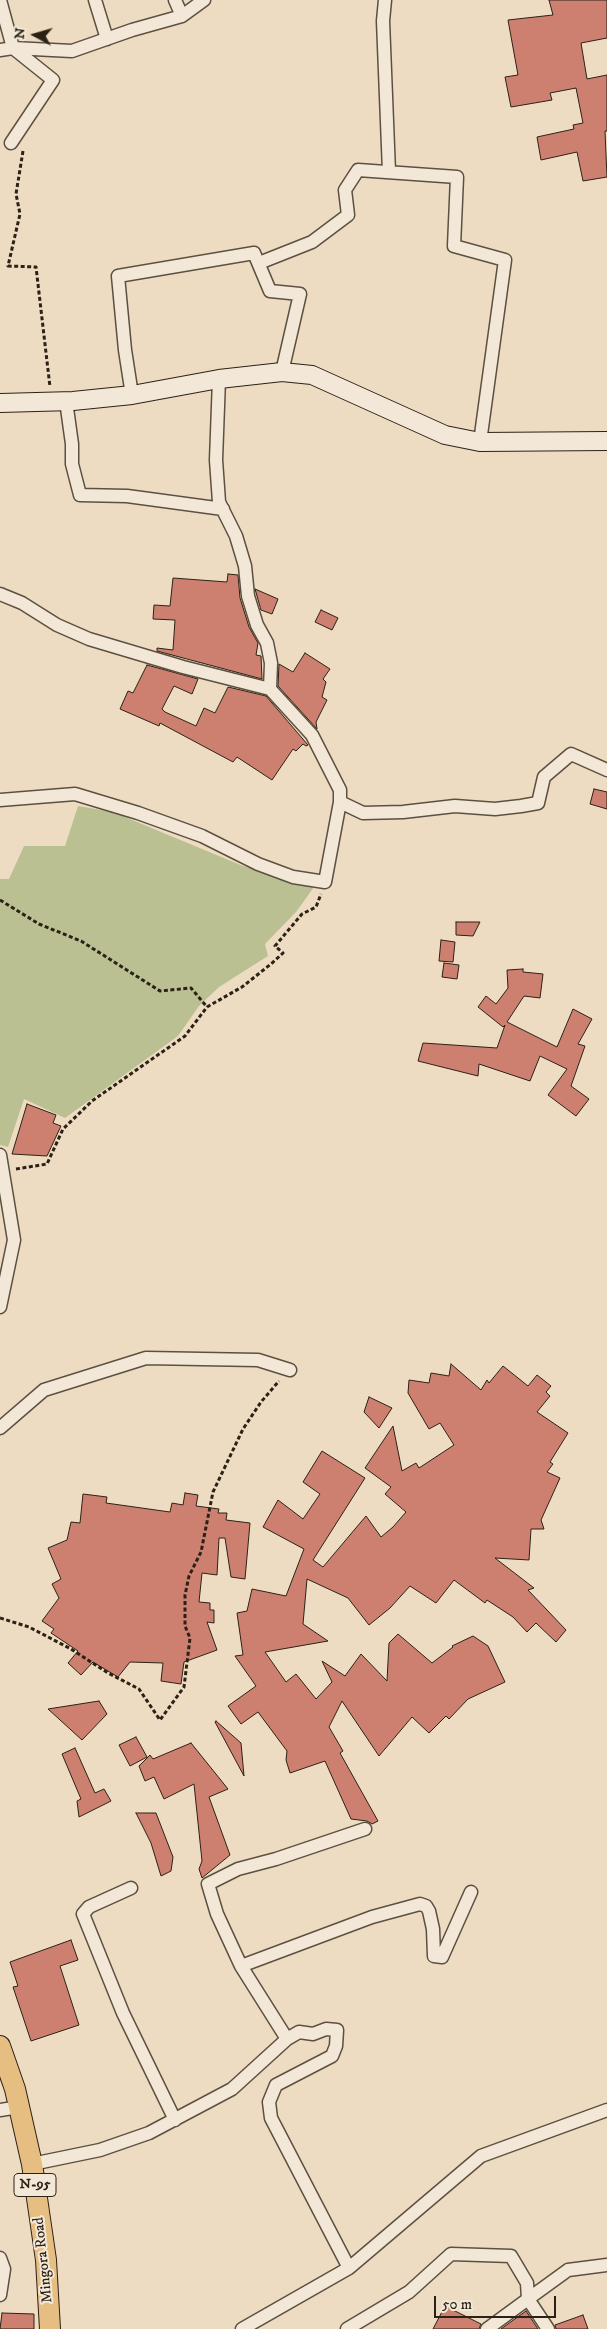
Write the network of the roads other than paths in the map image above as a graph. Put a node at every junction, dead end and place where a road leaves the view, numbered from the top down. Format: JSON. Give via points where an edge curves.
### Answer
{"nodes":[{"id":1,"x":0,"y":0,"type":"edge"},
{"id":2,"x":94,"y":0,"type":"edge"},
{"id":3,"x":175,"y":0,"type":"edge"},
{"id":4,"x":204,"y":0,"type":"edge"},
{"id":5,"x":385,"y":0,"type":"edge"},
{"id":6,"x":182,"y":16,"type":"junction"},
{"id":7,"x":107,"y":39,"type":"junction"},
{"id":8,"x":6,"y":49,"type":"edge"},
{"id":9,"x":11,"y":143,"type":"road end"},
{"id":10,"x":389,"y":172,"type":"junction"},
{"id":11,"x":258,"y":263,"type":"junction"},
{"id":12,"x":282,"y":372,"type":"junction"},
{"id":13,"x":220,"y":379,"type":"junction"},
{"id":14,"x":132,"y":395,"type":"junction"},
{"id":15,"x":59,"y":401,"type":"junction"},
{"id":16,"x":0,"y":403,"type":"edge"},
{"id":17,"x":607,"y":441,"type":"edge"},
{"id":18,"x":480,"y":442,"type":"junction"},
{"id":19,"x":222,"y":509,"type":"junction"},
{"id":20,"x":0,"y":594,"type":"edge"},
{"id":21,"x":270,"y":689,"type":"junction"},
{"id":22,"x":607,"y":770,"type":"edge"},
{"id":23,"x":0,"y":800,"type":"edge"},
{"id":24,"x":340,"y":802,"type":"junction"},
{"id":25,"x":0,"y":1154,"type":"edge"},
{"id":26,"x":0,"y":1307,"type":"edge"},
{"id":27,"x":290,"y":1370,"type":"road end"},
{"id":28,"x":0,"y":1428,"type":"edge"},
{"id":29,"x":365,"y":1828,"type":"dead end"},
{"id":30,"x":131,"y":1888,"type":"dead end"},
{"id":31,"x":471,"y":1892,"type":"dead end"},
{"id":32,"x":241,"y":1966,"type":"junction"},
{"id":33,"x":288,"y":2039,"type":"junction"},
{"id":34,"x":0,"y":2046,"type":"edge"},
{"id":35,"x":10,"y":2108,"type":"edge"},
{"id":36,"x":607,"y":2110,"type":"edge"},
{"id":37,"x":174,"y":2120,"type":"junction"},
{"id":38,"x":32,"y":2164,"type":"junction"},
{"id":39,"x":0,"y":2258,"type":"edge"},
{"id":40,"x":607,"y":2265,"type":"edge"},
{"id":41,"x":349,"y":2268,"type":"junction"},
{"id":42,"x":0,"y":2295,"type":"edge"},
{"id":43,"x":528,"y":2299,"type":"junction"},
{"id":44,"x":491,"y":2327,"type":"edge"},
{"id":45,"x":50,"y":2329,"type":"edge"},
{"id":46,"x":242,"y":2329,"type":"edge"},
{"id":47,"x":347,"y":2329,"type":"edge"},
{"id":48,"x":548,"y":2329,"type":"edge"}],
"edges":[{"from":1,"to":8,"type":"street"},
{"from":2,"to":7,"type":"street"},
{"from":3,"to":6,"type":"street"},
{"from":4,"to":6,"type":"street"},
{"from":5,"to":10,"type":"street"},
{"from":6,"to":7,"type":"street"},
{"from":7,"to":8,"type":"street","via":[[72,51]]},
{"from":8,"to":9,"type":"street","via":[[53,80]]},
{"from":10,"to":11,"type":"street","via":[[358,170],[345,190],[348,215],[312,242]]},
{"from":10,"to":18,"type":"street","via":[[457,177],[454,246],[505,260]]},
{"from":11,"to":12,"type":"street","via":[[270,291],[300,294]]},
{"from":11,"to":14,"type":"street","via":[[254,252],[118,276]]},
{"from":12,"to":13,"type":"main road"},
{"from":12,"to":18,"type":"main road","via":[[312,375],[444,435]]},
{"from":13,"to":14,"type":"main road"},
{"from":13,"to":19,"type":"street","via":[[216,460]]},
{"from":14,"to":15,"type":"main road"},
{"from":15,"to":16,"type":"main road"},
{"from":15,"to":19,"type":"street","via":[[72,444],[72,464],[80,495],[127,496]]},
{"from":17,"to":18,"type":"main road"},
{"from":19,"to":21,"type":"street","via":[[236,536],[248,596],[266,643],[271,663]]},
{"from":20,"to":21,"type":"street","via":[[89,639]]},
{"from":21,"to":24,"type":"street","via":[[312,735],[340,790]]},
{"from":22,"to":24,"type":"street","via":[[571,754],[544,776],[538,803],[521,806],[495,809],[455,806],[364,813]]},
{"from":23,"to":24,"type":"street","via":[[75,794],[202,836],[258,864],[293,877],[325,882]]},
{"from":25,"to":26,"type":"street","via":[[14,1240]]},
{"from":27,"to":28,"type":"street","via":[[258,1360],[146,1358],[44,1390]]},
{"from":29,"to":32,"type":"street","via":[[276,1860],[238,1869],[208,1884],[217,1914]]},
{"from":30,"to":37,"type":"street","via":[[89,1907],[83,1914],[123,2013]]},
{"from":31,"to":32,"type":"street","via":[[442,1957],[434,1956],[429,1912],[420,1904]]},
{"from":32,"to":33,"type":"street"},
{"from":33,"to":37,"type":"street","via":[[232,2089]]},
{"from":33,"to":41,"type":"street","via":[[299,2032],[313,2034],[337,2030],[332,2056],[276,2085],[269,2102],[271,2118]]},
{"from":34,"to":35,"type":"main road","name":"Mingora Road","number":"N-95"},
{"from":35,"to":38,"type":"main road","name":"Mingora Road","number":"N-95"},
{"from":36,"to":41,"type":"street","via":[[482,2156]]},
{"from":37,"to":38,"type":"street","via":[[149,2133],[100,2150]]},
{"from":38,"to":45,"type":"main road","name":"Mingora Road","number":"N-95","via":[[46,2260]]},
{"from":39,"to":42,"type":"street","via":[[4,2269]]},
{"from":40,"to":43,"type":"street","via":[[568,2270]]},
{"from":41,"to":46,"type":"street"},
{"from":43,"to":44,"type":"street"},
{"from":43,"to":47,"type":"street","via":[[527,2283],[511,2256],[452,2254],[409,2292]]},
{"from":43,"to":48,"type":"street"}]}
